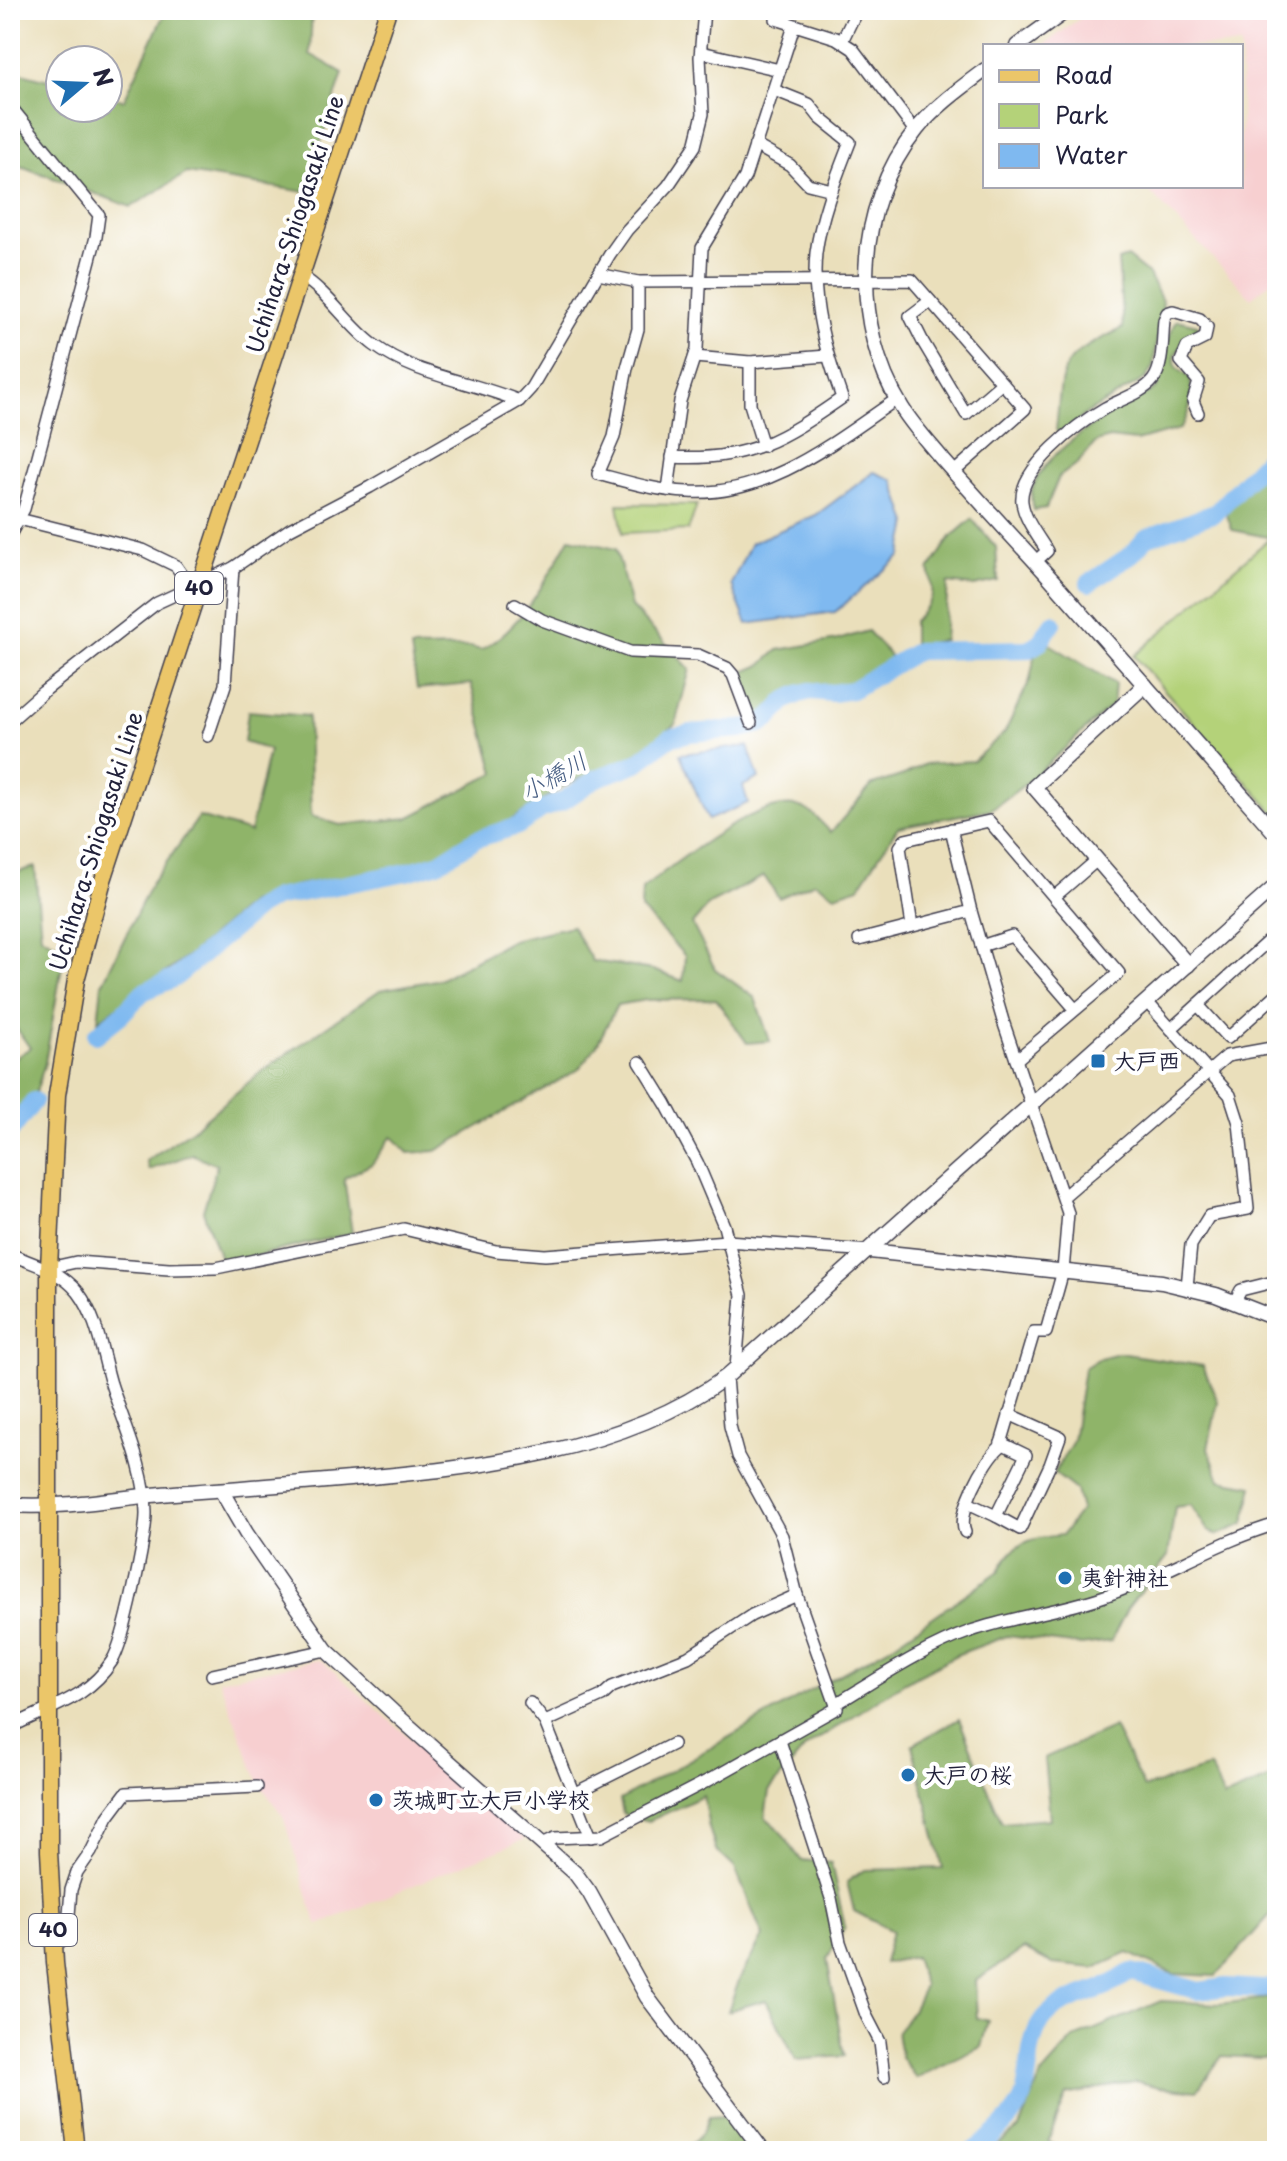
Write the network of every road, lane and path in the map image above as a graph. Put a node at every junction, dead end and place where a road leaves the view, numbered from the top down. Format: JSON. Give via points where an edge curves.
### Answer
{"nodes":[{"id":1,"x":388,"y":10,"type":"edge"},
{"id":2,"x":704,"y":10,"type":"edge"},
{"id":3,"x":781,"y":10,"type":"edge"},
{"id":4,"x":857,"y":10,"type":"edge"},
{"id":5,"x":1067,"y":10,"type":"edge"},
{"id":6,"x":794,"y":26,"type":"junction"},
{"id":7,"x":842,"y":41,"type":"junction"},
{"id":8,"x":1020,"y":44,"type":"edge"},
{"id":9,"x":701,"y":52,"type":"junction"},
{"id":10,"x":780,"y":70,"type":"junction"},
{"id":11,"x":983,"y":72,"type":"edge"},
{"id":12,"x":774,"y":90,"type":"junction"},
{"id":13,"x":10,"y":106,"type":"edge"},
{"id":14,"x":915,"y":131,"type":"junction"},
{"id":15,"x":755,"y":145,"type":"junction"},
{"id":16,"x":832,"y":190,"type":"junction"},
{"id":17,"x":598,"y":274,"type":"junction"},
{"id":18,"x":301,"y":276,"type":"junction"},
{"id":19,"x":638,"y":282,"type":"junction"},
{"id":20,"x":699,"y":282,"type":"junction"},
{"id":21,"x":817,"y":282,"type":"junction"},
{"id":22,"x":865,"y":282,"type":"junction"},
{"id":23,"x":930,"y":301,"type":"junction"},
{"id":24,"x":827,"y":356,"type":"junction"},
{"id":25,"x":695,"y":357,"type":"junction"},
{"id":26,"x":750,"y":362,"type":"junction"},
{"id":27,"x":1002,"y":383,"type":"junction"},
{"id":28,"x":897,"y":399,"type":"junction"},
{"id":29,"x":519,"y":401,"type":"junction"},
{"id":30,"x":1198,"y":413,"type":"dead end"},
{"id":31,"x":763,"y":446,"type":"junction"},
{"id":32,"x":672,"y":457,"type":"junction"},
{"id":33,"x":954,"y":472,"type":"junction"},
{"id":34,"x":668,"y":490,"type":"junction"},
{"id":35,"x":19,"y":519,"type":"junction"},
{"id":36,"x":10,"y":535,"type":"edge"},
{"id":37,"x":1035,"y":562,"type":"junction"},
{"id":38,"x":233,"y":568,"type":"junction"},
{"id":39,"x":195,"y":584,"type":"junction"},
{"id":40,"x":515,"y":604,"type":"dead end"},
{"id":41,"x":1145,"y":685,"type":"junction"},
{"id":42,"x":10,"y":721,"type":"edge"},
{"id":43,"x":751,"y":723,"type":"dead end"},
{"id":44,"x":208,"y":736,"type":"dead end"},
{"id":45,"x":951,"y":829,"type":"junction"},
{"id":46,"x":1277,"y":835,"type":"edge"},
{"id":47,"x":1097,"y":860,"type":"junction"},
{"id":48,"x":1277,"y":885,"type":"edge"},
{"id":49,"x":1054,"y":897,"type":"junction"},
{"id":50,"x":971,"y":911,"type":"junction"},
{"id":51,"x":912,"y":926,"type":"junction"},
{"id":52,"x":1277,"y":933,"type":"edge"},
{"id":53,"x":859,"y":940,"type":"dead end"},
{"id":54,"x":981,"y":946,"type":"junction"},
{"id":55,"x":1188,"y":965,"type":"junction"},
{"id":56,"x":1277,"y":994,"type":"edge"},
{"id":57,"x":1147,"y":1002,"type":"junction"},
{"id":58,"x":1198,"y":1005,"type":"junction"},
{"id":59,"x":1075,"y":1009,"type":"junction"},
{"id":60,"x":1171,"y":1029,"type":"junction"},
{"id":61,"x":1277,"y":1047,"type":"edge"},
{"id":62,"x":1016,"y":1060,"type":"junction"},
{"id":63,"x":640,"y":1062,"type":"dead end"},
{"id":64,"x":1209,"y":1072,"type":"junction"},
{"id":65,"x":1032,"y":1106,"type":"junction"},
{"id":66,"x":1064,"y":1196,"type":"junction"},
{"id":67,"x":727,"y":1241,"type":"junction"},
{"id":68,"x":870,"y":1251,"type":"junction"},
{"id":69,"x":10,"y":1254,"type":"edge"},
{"id":70,"x":49,"y":1268,"type":"junction"},
{"id":71,"x":1063,"y":1271,"type":"junction"},
{"id":72,"x":1277,"y":1281,"type":"edge"},
{"id":73,"x":1187,"y":1287,"type":"junction"},
{"id":74,"x":1235,"y":1301,"type":"junction"},
{"id":75,"x":1277,"y":1319,"type":"edge"},
{"id":76,"x":731,"y":1373,"type":"junction"},
{"id":77,"x":1009,"y":1414,"type":"junction"},
{"id":78,"x":1001,"y":1443,"type":"junction"},
{"id":79,"x":221,"y":1490,"type":"junction"},
{"id":80,"x":145,"y":1495,"type":"junction"},
{"id":81,"x":968,"y":1503,"type":"junction"},
{"id":82,"x":10,"y":1505,"type":"edge"},
{"id":83,"x":48,"y":1505,"type":"junction"},
{"id":84,"x":996,"y":1516,"type":"junction"},
{"id":85,"x":1277,"y":1524,"type":"edge"},
{"id":86,"x":965,"y":1532,"type":"dead end"},
{"id":87,"x":797,"y":1595,"type":"junction"},
{"id":88,"x":326,"y":1650,"type":"junction"},
{"id":89,"x":212,"y":1675,"type":"dead end"},
{"id":90,"x":530,"y":1703,"type":"dead end"},
{"id":91,"x":836,"y":1704,"type":"junction"},
{"id":92,"x":48,"y":1708,"type":"junction"},
{"id":93,"x":545,"y":1722,"type":"junction"},
{"id":94,"x":10,"y":1732,"type":"edge"},
{"id":95,"x":780,"y":1741,"type":"junction"},
{"id":96,"x":673,"y":1744,"type":"dead end"},
{"id":97,"x":257,"y":1787,"type":"dead end"},
{"id":98,"x":573,"y":1794,"type":"junction"},
{"id":99,"x":591,"y":1837,"type":"junction"},
{"id":100,"x":544,"y":1843,"type":"junction"},
{"id":101,"x":53,"y":1943,"type":"junction"},
{"id":102,"x":884,"y":2077,"type":"dead end"},
{"id":103,"x":76,"y":2151,"type":"edge"},
{"id":104,"x":763,"y":2151,"type":"edge"}],
"edges":[{"from":1,"to":18,"type":"main road","name":"Uchihara-Shiogasaki Line","number":"40"},
{"from":2,"to":9,"type":"street"},
{"from":3,"to":6,"type":"street","via":[[776,19]]},
{"from":4,"to":7,"type":"street"},
{"from":5,"to":8,"type":"street"},
{"from":6,"to":7,"type":"street"},
{"from":6,"to":10,"type":"street"},
{"from":7,"to":14,"type":"street"},
{"from":9,"to":10,"type":"street"},
{"from":9,"to":17,"type":"street","via":[[703,114],[695,146]]},
{"from":10,"to":12,"type":"street"},
{"from":11,"to":14,"type":"street"},
{"from":12,"to":15,"type":"street"},
{"from":12,"to":16,"type":"street","via":[[809,104],[850,142]]},
{"from":13,"to":35,"type":"street","via":[[99,215]]},
{"from":14,"to":22,"type":"street","via":[[878,202]]},
{"from":15,"to":16,"type":"street","via":[[790,165],[808,184]]},
{"from":15,"to":20,"type":"street","via":[[745,177],[702,248]]},
{"from":16,"to":21,"type":"street","via":[[816,253]]},
{"from":17,"to":19,"type":"street"},
{"from":17,"to":29,"type":"street"},
{"from":18,"to":29,"type":"street","via":[[372,344],[407,364]]},
{"from":18,"to":39,"type":"main road","name":"Uchihara-Shiogasaki Line","number":"40"},
{"from":19,"to":20,"type":"street"},
{"from":19,"to":34,"type":"street","via":[[638,329],[614,437],[598,474]]},
{"from":20,"to":21,"type":"street"},
{"from":20,"to":25,"type":"street"},
{"from":21,"to":22,"type":"street"},
{"from":21,"to":24,"type":"street"},
{"from":22,"to":23,"type":"street","via":[[912,280]]},
{"from":22,"to":28,"type":"street","via":[[873,339]]},
{"from":23,"to":27,"type":"street"},
{"from":23,"to":27,"type":"street","via":[[910,316],[966,414]]},
{"from":24,"to":26,"type":"street"},
{"from":24,"to":31,"type":"street","via":[[842,398]]},
{"from":25,"to":26,"type":"street"},
{"from":25,"to":32,"type":"street","via":[[680,401]]},
{"from":26,"to":31,"type":"street","via":[[750,404]]},
{"from":27,"to":33,"type":"street","via":[[1025,409]]},
{"from":28,"to":33,"type":"street"},
{"from":28,"to":34,"type":"street","via":[[810,459],[770,477],[741,487]]},
{"from":29,"to":38,"type":"street","via":[[290,529]]},
{"from":30,"to":37,"type":"street","via":[[1193,401],[1199,382],[1181,361],[1187,347],[1205,338],[1207,327],[1200,319],[1173,311],[1164,320],[1154,379],[1091,415],[1048,450],[1023,487],[1025,514],[1047,551]]},
{"from":31,"to":32,"type":"street","via":[[737,454]]},
{"from":32,"to":34,"type":"street"},
{"from":33,"to":37,"type":"street"},
{"from":35,"to":36,"type":"street"},
{"from":35,"to":39,"type":"street","via":[[143,550],[176,566]]},
{"from":37,"to":41,"type":"street"},
{"from":38,"to":39,"type":"street"},
{"from":38,"to":44,"type":"street","via":[[225,685]]},
{"from":39,"to":42,"type":"street","via":[[157,603]]},
{"from":39,"to":70,"type":"main road","name":"Uchihara-Shiogasaki Line","number":"40","via":[[76,980],[56,1107]]},
{"from":40,"to":43,"type":"street","via":[[542,620],[630,652],[698,655],[727,668]]},
{"from":41,"to":46,"type":"street"},
{"from":41,"to":47,"type":"street","via":[[1034,787]]},
{"from":45,"to":49,"type":"street","via":[[989,821]]},
{"from":45,"to":50,"type":"street"},
{"from":45,"to":51,"type":"street","via":[[905,840],[900,847]]},
{"from":47,"to":49,"type":"street"},
{"from":47,"to":55,"type":"street"},
{"from":48,"to":55,"type":"street"},
{"from":49,"to":59,"type":"street","via":[[1119,973]]},
{"from":50,"to":51,"type":"street"},
{"from":50,"to":54,"type":"street"},
{"from":51,"to":53,"type":"street"},
{"from":52,"to":58,"type":"street"},
{"from":54,"to":59,"type":"street","via":[[1012,936]]},
{"from":54,"to":62,"type":"street"},
{"from":55,"to":57,"type":"street"},
{"from":56,"to":58,"type":"street","via":[[1228,1038]]},
{"from":57,"to":60,"type":"street"},
{"from":57,"to":65,"type":"street"},
{"from":58,"to":60,"type":"street"},
{"from":59,"to":62,"type":"street"},
{"from":60,"to":64,"type":"street"},
{"from":61,"to":64,"type":"street","via":[[1227,1056]]},
{"from":62,"to":65,"type":"street"},
{"from":63,"to":67,"type":"street","via":[[697,1162]]},
{"from":64,"to":66,"type":"street"},
{"from":64,"to":73,"type":"street","via":[[1230,1095],[1239,1123],[1248,1209],[1209,1216],[1191,1245]]},
{"from":65,"to":66,"type":"street"},
{"from":65,"to":68,"type":"street"},
{"from":66,"to":71,"type":"street","via":[[1068,1213]]},
{"from":67,"to":68,"type":"street"},
{"from":67,"to":70,"type":"street","via":[[545,1255],[496,1251],[404,1229],[216,1268],[76,1262]]},
{"from":67,"to":76,"type":"street","via":[[742,1295]]},
{"from":68,"to":71,"type":"street"},
{"from":68,"to":76,"type":"street"},
{"from":69,"to":70,"type":"street"},
{"from":70,"to":80,"type":"street","via":[[76,1289],[93,1322]]},
{"from":70,"to":83,"type":"main road","name":"Uchihara-Shiogasaki Line","number":"40"},
{"from":71,"to":73,"type":"street"},
{"from":71,"to":77,"type":"street","via":[[1046,1332],[1034,1332]]},
{"from":72,"to":74,"type":"street","via":[[1241,1290]]},
{"from":73,"to":74,"type":"street"},
{"from":74,"to":75,"type":"street"},
{"from":76,"to":79,"type":"street","via":[[698,1398],[638,1426],[490,1463]]},
{"from":76,"to":87,"type":"street","via":[[730,1426],[738,1456],[782,1536]]},
{"from":77,"to":78,"type":"street"},
{"from":77,"to":84,"type":"street","via":[[1060,1437],[1020,1529]]},
{"from":78,"to":81,"type":"street"},
{"from":78,"to":84,"type":"street","via":[[1026,1455]]},
{"from":79,"to":80,"type":"street"},
{"from":79,"to":88,"type":"street"},
{"from":80,"to":83,"type":"street"},
{"from":80,"to":92,"type":"street","via":[[145,1523],[119,1648],[93,1685]]},
{"from":81,"to":84,"type":"street"},
{"from":81,"to":86,"type":"street"},
{"from":82,"to":83,"type":"street"},
{"from":83,"to":92,"type":"main road","name":"Uchihara-Shiogasaki Line","number":"40"},
{"from":85,"to":91,"type":"street","via":[[1112,1594],[943,1643]]},
{"from":87,"to":91,"type":"street"},
{"from":87,"to":93,"type":"street","via":[[752,1615],[688,1657],[612,1687]]},
{"from":88,"to":89,"type":"street"},
{"from":88,"to":100,"type":"street"},
{"from":90,"to":93,"type":"street"},
{"from":91,"to":95,"type":"street"},
{"from":92,"to":94,"type":"street"},
{"from":92,"to":101,"type":"main road","name":"Uchihara-Shiogasaki Line","number":"40"},
{"from":93,"to":98,"type":"street"},
{"from":95,"to":99,"type":"street"},
{"from":95,"to":102,"type":"street","via":[[840,1942],[880,2042]]},
{"from":96,"to":98,"type":"street"},
{"from":97,"to":101,"type":"street","via":[[126,1793],[77,1872],[67,1940]]},
{"from":98,"to":99,"type":"street"},
{"from":99,"to":100,"type":"street"},
{"from":100,"to":104,"type":"street","via":[[589,1892],[647,1997]]},
{"from":101,"to":103,"type":"main road","name":"Uchihara-Shiogasaki Line","number":"40"}]}
